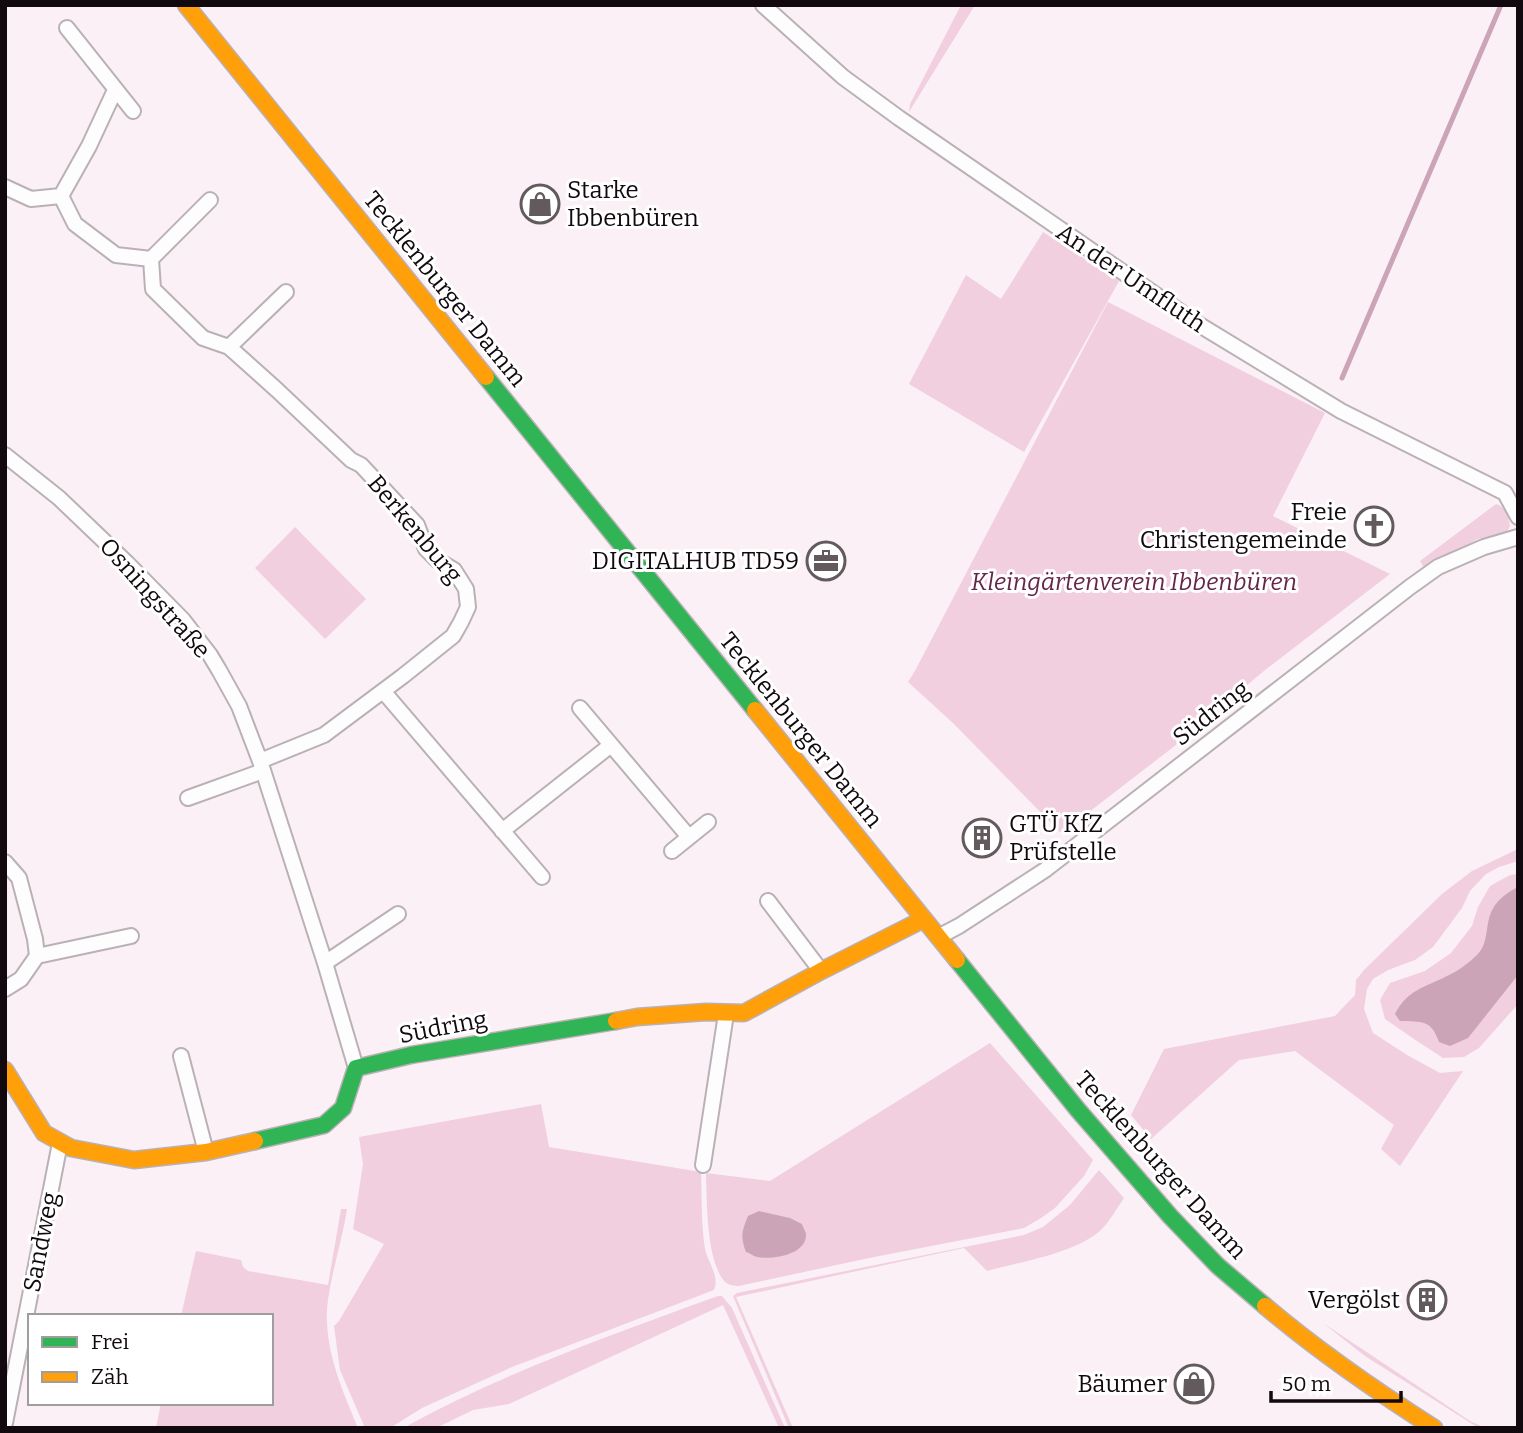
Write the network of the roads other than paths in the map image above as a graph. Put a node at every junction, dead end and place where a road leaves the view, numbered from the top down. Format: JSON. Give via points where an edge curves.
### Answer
{"nodes":[{"id":1,"x":186,"y":5,"type":"edge"},
{"id":2,"x":763,"y":5,"type":"edge"},
{"id":3,"x":67,"y":28,"type":"dead end"},
{"id":4,"x":115,"y":90,"type":"junction"},
{"id":5,"x":133,"y":111,"type":"dead end"},
{"id":6,"x":5,"y":187,"type":"edge"},
{"id":7,"x":61,"y":196,"type":"junction"},
{"id":8,"x":210,"y":200,"type":"dead end"},
{"id":9,"x":151,"y":259,"type":"junction"},
{"id":10,"x":286,"y":292,"type":"dead end"},
{"id":11,"x":229,"y":347,"type":"junction"},
{"id":12,"x":5,"y":455,"type":"edge"},
{"id":13,"x":1518,"y":517,"type":"edge"},
{"id":14,"x":1518,"y":537,"type":"edge"},
{"id":15,"x":383,"y":691,"type":"junction"},
{"id":16,"x":580,"y":708,"type":"dead end"},
{"id":17,"x":611,"y":745,"type":"junction"},
{"id":18,"x":262,"y":766,"type":"junction"},
{"id":19,"x":188,"y":798,"type":"dead end"},
{"id":20,"x":708,"y":822,"type":"dead end"},
{"id":21,"x":502,"y":831,"type":"junction"},
{"id":22,"x":690,"y":837,"type":"junction"},
{"id":23,"x":672,"y":851,"type":"dead end"},
{"id":24,"x":5,"y":862,"type":"edge"},
{"id":25,"x":541,"y":877,"type":"dead end"},
{"id":26,"x":768,"y":901,"type":"dead end"},
{"id":27,"x":398,"y":915,"type":"dead end"},
{"id":28,"x":924,"y":919,"type":"junction"},
{"id":29,"x":131,"y":936,"type":"dead end"},
{"id":30,"x":938,"y":937,"type":"junction"},
{"id":31,"x":37,"y":956,"type":"junction"},
{"id":32,"x":325,"y":963,"type":"junction"},
{"id":33,"x":821,"y":971,"type":"junction"},
{"id":34,"x":5,"y":989,"type":"edge"},
{"id":35,"x":726,"y":1014,"type":"junction"},
{"id":36,"x":181,"y":1056,"type":"dead end"},
{"id":37,"x":356,"y":1068,"type":"junction"},
{"id":38,"x":5,"y":1070,"type":"edge"},
{"id":39,"x":60,"y":1143,"type":"junction"},
{"id":40,"x":206,"y":1152,"type":"junction"},
{"id":41,"x":703,"y":1165,"type":"dead end"},
{"id":42,"x":5,"y":1423,"type":"edge"},
{"id":43,"x":1434,"y":1428,"type":"edge"}],
"edges":[{"from":1,"to":28,"type":"main road","name":"Tecklenburger Damm"},
{"from":2,"to":13,"type":"street","name":"An der Umfluth","via":[[844,77],[1198,324],[1341,411],[1505,493]]},
{"from":3,"to":4,"type":"street"},
{"from":4,"to":5,"type":"street"},
{"from":4,"to":7,"type":"street"},
{"from":6,"to":7,"type":"street","via":[[31,199]]},
{"from":7,"to":9,"type":"street","via":[[75,224],[116,255]]},
{"from":8,"to":9,"type":"street"},
{"from":9,"to":11,"type":"street","name":"Berkenburg","via":[[153,289],[203,338]]},
{"from":10,"to":11,"type":"street"},
{"from":11,"to":15,"type":"street","name":"Berkenburg","via":[[361,466],[417,525],[426,549],[454,570],[466,589],[468,607],[453,636]]},
{"from":12,"to":18,"type":"street","name":"Osningstraße","via":[[59,498],[183,620],[210,655],[239,706]]},
{"from":14,"to":30,"type":"street","name":"Südring","via":[[1438,567],[1045,870]]},
{"from":15,"to":18,"type":"street","name":"Berkenburg","via":[[324,735]]},
{"from":15,"to":21,"type":"street"},
{"from":16,"to":17,"type":"street"},
{"from":17,"to":21,"type":"street"},
{"from":17,"to":22,"type":"street"},
{"from":18,"to":19,"type":"street"},
{"from":18,"to":32,"type":"street","name":"Osningstraße"},
{"from":20,"to":22,"type":"street"},
{"from":21,"to":25,"type":"street"},
{"from":22,"to":23,"type":"street"},
{"from":24,"to":31,"type":"street","via":[[19,878]]},
{"from":26,"to":33,"type":"street"},
{"from":27,"to":32,"type":"street"},
{"from":28,"to":30,"type":"main road","name":"Tecklenburger Damm"},
{"from":28,"to":33,"type":"main road","name":"Südring"},
{"from":29,"to":31,"type":"street"},
{"from":30,"to":43,"type":"main road","name":"Tecklenburger Damm","via":[[1086,1120],[1218,1266],[1295,1332]]},
{"from":31,"to":34,"type":"street","via":[[21,979]]},
{"from":32,"to":37,"type":"street","name":"Osningstraße"},
{"from":33,"to":35,"type":"main road","name":"Südring","via":[[744,1013]]},
{"from":35,"to":37,"type":"main road","name":"Südring","via":[[637,1017]]},
{"from":35,"to":41,"type":"street"},
{"from":36,"to":40,"type":"street"},
{"from":37,"to":40,"type":"main road","via":[[343,1108],[324,1125]]},
{"from":38,"to":39,"type":"main road","via":[[44,1133]]},
{"from":39,"to":40,"type":"main road","via":[[134,1160]]},
{"from":39,"to":42,"type":"street","name":"Sandweg"}]}
